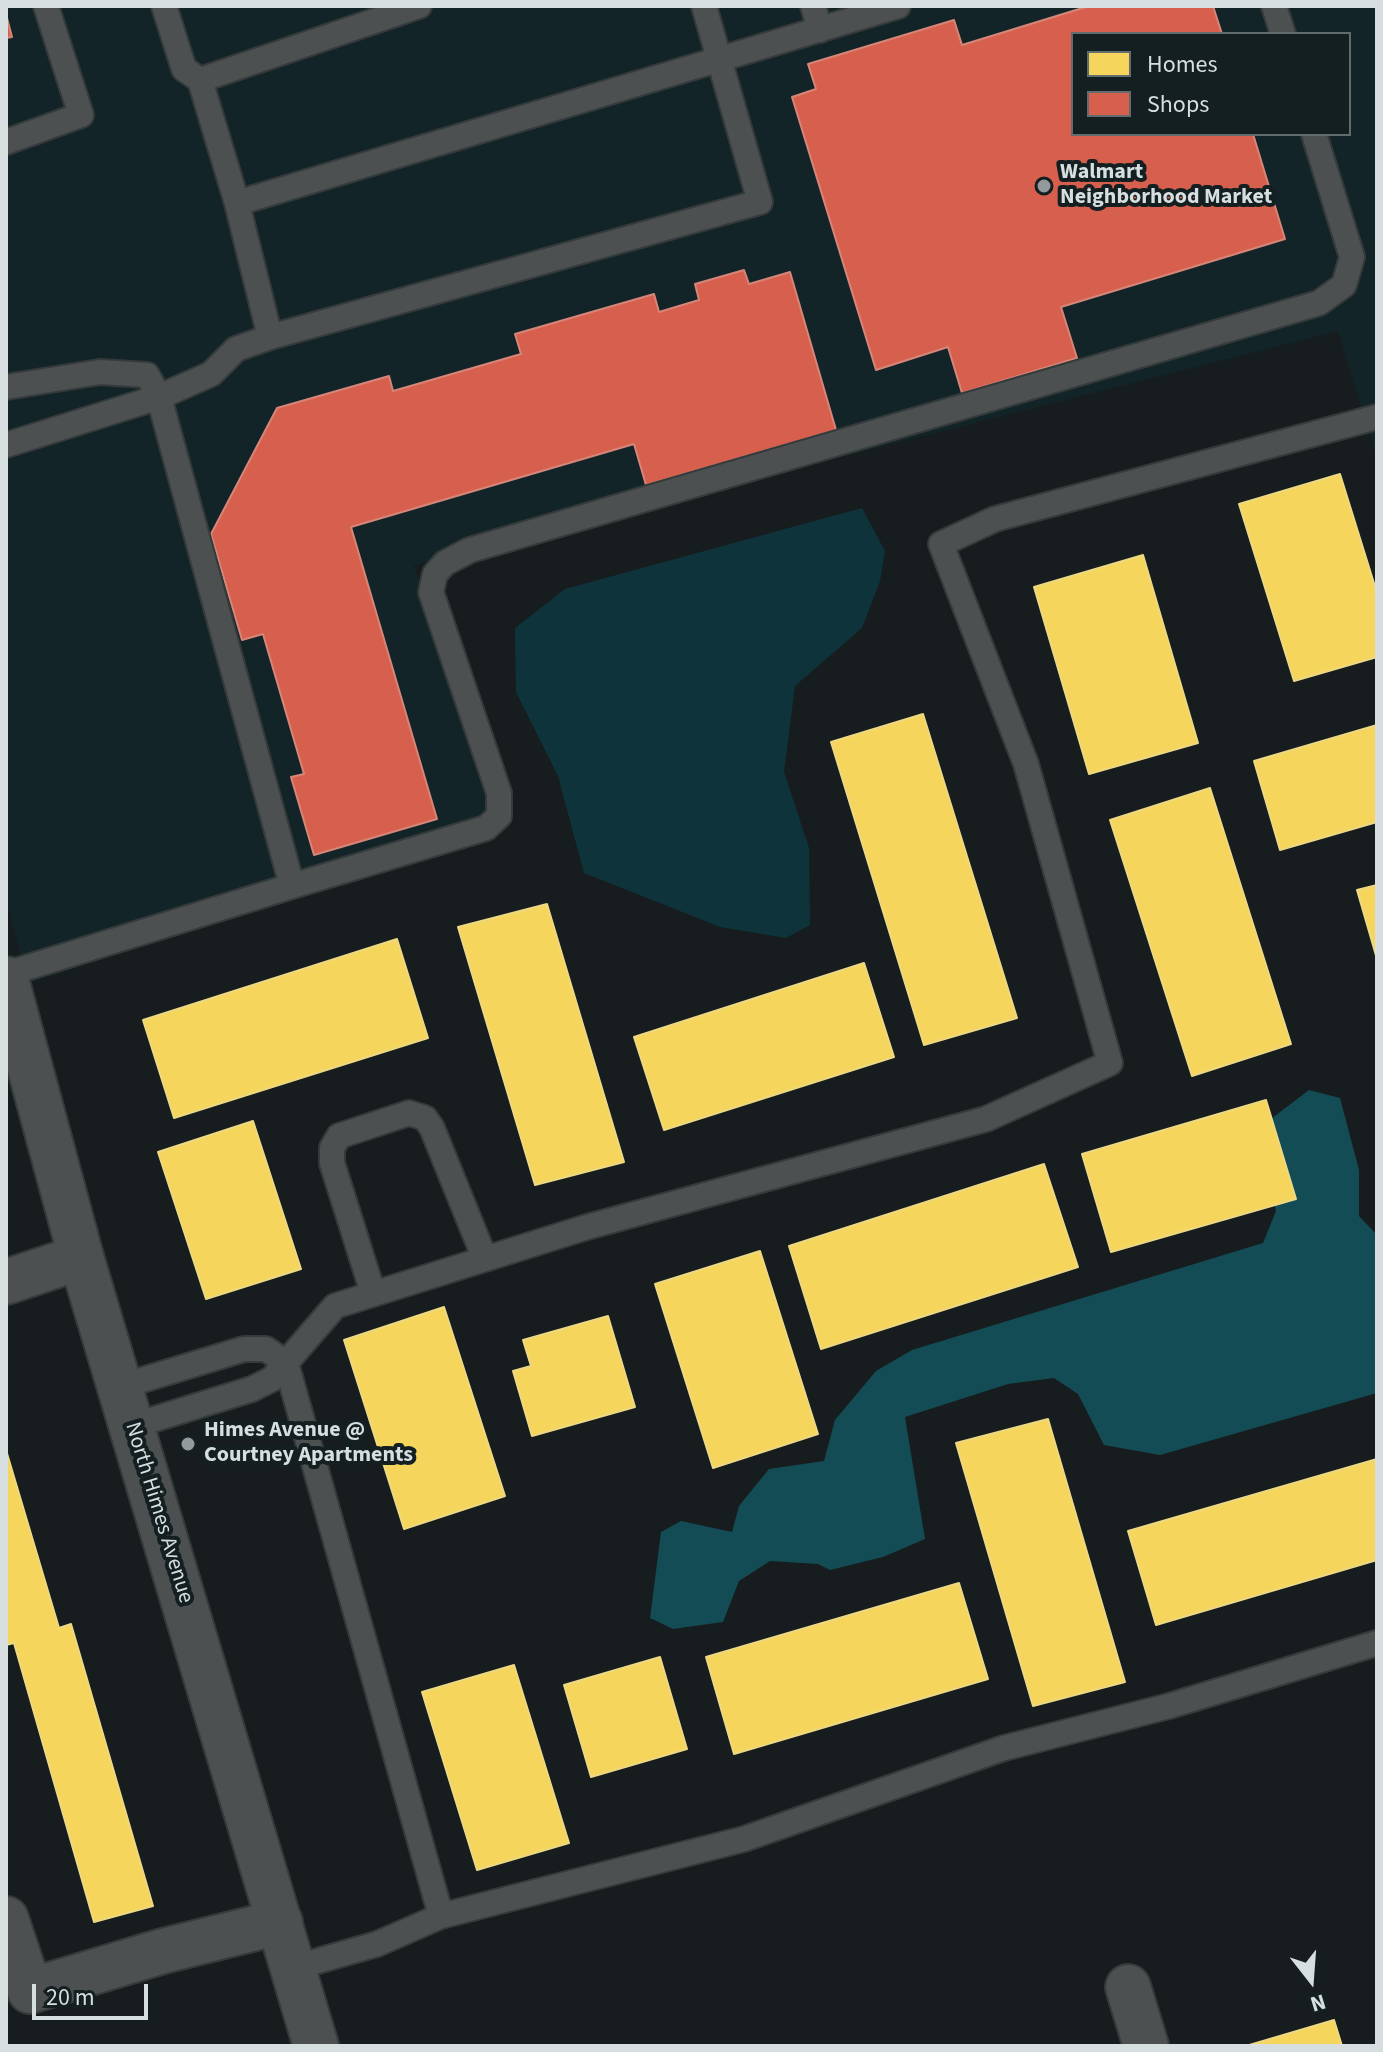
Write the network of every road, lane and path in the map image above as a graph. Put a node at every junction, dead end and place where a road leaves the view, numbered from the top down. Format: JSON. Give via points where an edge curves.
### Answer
{"nodes":[{"id":1,"x":46,"y":6,"type":"edge"},
{"id":2,"x":164,"y":6,"type":"edge"},
{"id":3,"x":419,"y":6,"type":"edge"},
{"id":4,"x":704,"y":6,"type":"edge"},
{"id":5,"x":813,"y":6,"type":"edge"},
{"id":6,"x":898,"y":6,"type":"edge"},
{"id":7,"x":1274,"y":6,"type":"edge"},
{"id":8,"x":356,"y":15,"type":"edge"},
{"id":9,"x":820,"y":30,"type":"junction"},
{"id":10,"x":1282,"y":32,"type":"edge"},
{"id":11,"x":719,"y":59,"type":"junction"},
{"id":12,"x":200,"y":80,"type":"junction"},
{"id":13,"x":1315,"y":136,"type":"edge"},
{"id":14,"x":6,"y":142,"type":"edge"},
{"id":15,"x":237,"y":203,"type":"junction"},
{"id":16,"x":270,"y":337,"type":"junction"},
{"id":17,"x":6,"y":387,"type":"edge"},
{"id":18,"x":159,"y":397,"type":"junction"},
{"id":19,"x":1377,"y":417,"type":"edge"},
{"id":20,"x":6,"y":445,"type":"edge"},
{"id":21,"x":292,"y":886,"type":"junction"},
{"id":22,"x":6,"y":976,"type":"edge"},
{"id":23,"x":81,"y":1257,"type":"junction"},
{"id":24,"x":485,"y":1259,"type":"junction"},
{"id":25,"x":6,"y":1282,"type":"edge"},
{"id":26,"x":373,"y":1293,"type":"junction"},
{"id":27,"x":286,"y":1363,"type":"junction"},
{"id":28,"x":126,"y":1406,"type":"junction"},
{"id":29,"x":1377,"y":1643,"type":"edge"},
{"id":30,"x":441,"y":1916,"type":"junction"},
{"id":31,"x":6,"y":1919,"type":"edge"},
{"id":32,"x":280,"y":1922,"type":"junction"},
{"id":33,"x":293,"y":1968,"type":"junction"},
{"id":34,"x":1128,"y":1987,"type":"dead end"},
{"id":35,"x":316,"y":2046,"type":"edge"},
{"id":36,"x":1146,"y":2046,"type":"edge"}],
"edges":[{"from":1,"to":14,"type":"lane","via":[[81,115]]},
{"from":2,"to":12,"type":"lane","via":[[184,69]]},
{"from":3,"to":8,"type":"lane"},
{"from":4,"to":11,"type":"lane"},
{"from":5,"to":9,"type":"lane"},
{"from":6,"to":9,"type":"lane"},
{"from":7,"to":10,"type":"lane"},
{"from":8,"to":12,"type":"lane"},
{"from":9,"to":11,"type":"lane"},
{"from":11,"to":15,"type":"lane"},
{"from":11,"to":16,"type":"lane","via":[[760,202]]},
{"from":12,"to":15,"type":"lane"},
{"from":13,"to":21,"type":"lane","via":[[1352,257],[1344,285],[1319,303],[470,550],[445,563],[435,574],[431,592],[499,793],[499,816],[486,828]]},
{"from":15,"to":16,"type":"lane"},
{"from":16,"to":18,"type":"lane","via":[[236,349],[211,374]]},
{"from":17,"to":18,"type":"lane","via":[[100,372],[147,375]]},
{"from":18,"to":20,"type":"lane"},
{"from":18,"to":21,"type":"lane"},
{"from":19,"to":24,"type":"lane","via":[[995,519],[941,544],[1026,764],[1110,1063],[986,1119]]},
{"from":21,"to":22,"type":"lane"},
{"from":22,"to":23,"type":"street","name":"North Himes Avenue"},
{"from":23,"to":25,"type":"street"},
{"from":23,"to":28,"type":"street","name":"North Himes Avenue"},
{"from":24,"to":26,"type":"lane"},
{"from":24,"to":26,"type":"lane","via":[[432,1128],[425,1118],[409,1113],[339,1136],[332,1148],[332,1163]]},
{"from":26,"to":27,"type":"lane","via":[[335,1306]]},
{"from":27,"to":28,"type":"lane","via":[[272,1379],[252,1389]]},
{"from":27,"to":28,"type":"lane","via":[[266,1349],[244,1349]]},
{"from":27,"to":30,"type":"lane"},
{"from":28,"to":32,"type":"street","name":"North Himes Avenue"},
{"from":29,"to":30,"type":"lane","via":[[1169,1706],[1004,1748],[744,1839]]},
{"from":30,"to":33,"type":"lane","via":[[377,1944]]},
{"from":31,"to":32,"type":"street","via":[[30,1991]]},
{"from":32,"to":33,"type":"street","name":"North Himes Avenue"},
{"from":33,"to":35,"type":"street","name":"North Himes Avenue"},
{"from":34,"to":36,"type":"street"}]}
